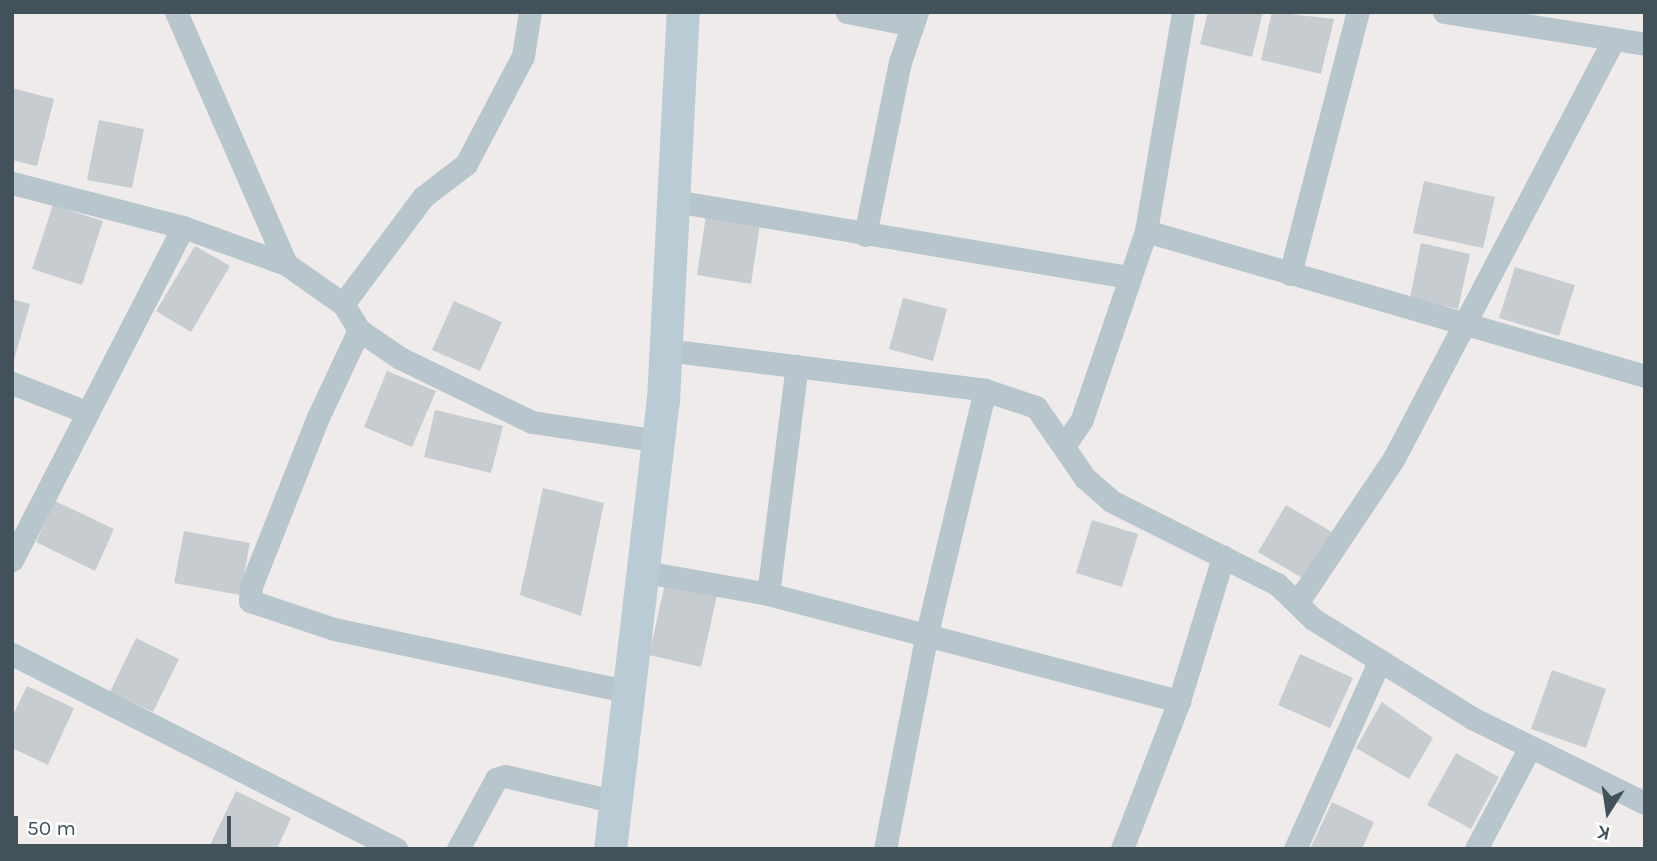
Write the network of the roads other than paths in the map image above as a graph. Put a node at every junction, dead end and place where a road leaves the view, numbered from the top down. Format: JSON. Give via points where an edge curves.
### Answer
{"nodes":[{"id":1,"x":176,"y":12,"type":"edge"},
{"id":2,"x":530,"y":12,"type":"edge"},
{"id":3,"x":683,"y":12,"type":"edge"},
{"id":4,"x":847,"y":12,"type":"edge"},
{"id":5,"x":1183,"y":12,"type":"edge"},
{"id":6,"x":1358,"y":12,"type":"edge"},
{"id":7,"x":1444,"y":12,"type":"edge"},
{"id":8,"x":915,"y":18,"type":"edge"},
{"id":9,"x":1614,"y":39,"type":"junction"},
{"id":10,"x":1645,"y":44,"type":"edge"},
{"id":11,"x":12,"y":183,"type":"edge"},
{"id":12,"x":674,"y":201,"type":"junction"},
{"id":13,"x":183,"y":227,"type":"junction"},
{"id":14,"x":1146,"y":231,"type":"junction"},
{"id":15,"x":865,"y":234,"type":"junction"},
{"id":16,"x":286,"y":264,"type":"junction"},
{"id":17,"x":1290,"y":274,"type":"junction"},
{"id":18,"x":1128,"y":277,"type":"junction"},
{"id":19,"x":343,"y":304,"type":"junction"},
{"id":20,"x":1467,"y":326,"type":"junction"},
{"id":21,"x":359,"y":330,"type":"junction"},
{"id":22,"x":666,"y":350,"type":"junction"},
{"id":23,"x":797,"y":366,"type":"junction"},
{"id":24,"x":1645,"y":376,"type":"edge"},
{"id":25,"x":12,"y":383,"type":"edge"},
{"id":26,"x":985,"y":390,"type":"junction"},
{"id":27,"x":86,"y":412,"type":"junction"},
{"id":28,"x":659,"y":441,"type":"junction"},
{"id":29,"x":1064,"y":446,"type":"junction"},
{"id":30,"x":1223,"y":557,"type":"junction"},
{"id":31,"x":12,"y":560,"type":"edge"},
{"id":32,"x":645,"y":572,"type":"junction"},
{"id":33,"x":768,"y":594,"type":"junction"},
{"id":34,"x":1297,"y":603,"type":"junction"},
{"id":35,"x":927,"y":633,"type":"junction"},
{"id":36,"x":12,"y":654,"type":"edge"},
{"id":37,"x":1380,"y":660,"type":"junction"},
{"id":38,"x":631,"y":692,"type":"junction"},
{"id":39,"x":1179,"y":701,"type":"junction"},
{"id":40,"x":1530,"y":747,"type":"junction"},
{"id":41,"x":617,"y":802,"type":"junction"},
{"id":42,"x":1645,"y":803,"type":"edge"},
{"id":43,"x":396,"y":849,"type":"edge"},
{"id":44,"x":458,"y":849,"type":"edge"},
{"id":45,"x":610,"y":849,"type":"edge"},
{"id":46,"x":885,"y":849,"type":"edge"},
{"id":47,"x":1122,"y":849,"type":"edge"},
{"id":48,"x":1295,"y":849,"type":"edge"},
{"id":49,"x":1476,"y":849,"type":"edge"}],
"edges":[{"from":1,"to":16,"type":"street"},
{"from":2,"to":19,"type":"street","via":[[523,56],[466,164],[423,197]]},
{"from":3,"to":12,"type":"street"},
{"from":4,"to":8,"type":"street"},
{"from":5,"to":14,"type":"street"},
{"from":6,"to":17,"type":"street"},
{"from":7,"to":9,"type":"street"},
{"from":8,"to":15,"type":"street"},
{"from":9,"to":10,"type":"street"},
{"from":9,"to":20,"type":"street"},
{"from":11,"to":13,"type":"street"},
{"from":12,"to":15,"type":"street"},
{"from":12,"to":22,"type":"street"},
{"from":13,"to":16,"type":"street"},
{"from":13,"to":27,"type":"street"},
{"from":14,"to":17,"type":"street"},
{"from":14,"to":18,"type":"street"},
{"from":15,"to":18,"type":"street"},
{"from":16,"to":19,"type":"street"},
{"from":17,"to":20,"type":"street"},
{"from":18,"to":29,"type":"street","via":[[1083,419]]},
{"from":19,"to":21,"type":"street"},
{"from":20,"to":24,"type":"street"},
{"from":20,"to":34,"type":"street","via":[[1394,458]]},
{"from":21,"to":28,"type":"street","via":[[400,358],[532,422]]},
{"from":21,"to":38,"type":"street","via":[[318,417],[251,586],[250,601],[334,629]]},
{"from":22,"to":23,"type":"street"},
{"from":22,"to":28,"type":"street"},
{"from":23,"to":26,"type":"street"},
{"from":23,"to":33,"type":"street"},
{"from":25,"to":27,"type":"street"},
{"from":26,"to":29,"type":"street","via":[[1036,407]]},
{"from":26,"to":35,"type":"street"},
{"from":27,"to":31,"type":"street"},
{"from":28,"to":32,"type":"street"},
{"from":29,"to":30,"type":"street","via":[[1111,501]]},
{"from":30,"to":34,"type":"street","via":[[1277,584]]},
{"from":30,"to":39,"type":"street"},
{"from":32,"to":33,"type":"street"},
{"from":32,"to":38,"type":"street"},
{"from":33,"to":35,"type":"street"},
{"from":34,"to":37,"type":"street"},
{"from":35,"to":39,"type":"street"},
{"from":35,"to":46,"type":"street"},
{"from":36,"to":43,"type":"street"},
{"from":37,"to":40,"type":"street"},
{"from":37,"to":48,"type":"street"},
{"from":38,"to":41,"type":"street"},
{"from":39,"to":47,"type":"street"},
{"from":40,"to":42,"type":"street"},
{"from":40,"to":49,"type":"street"},
{"from":41,"to":44,"type":"street","via":[[505,776],[496,779]]},
{"from":41,"to":45,"type":"street"}]}
